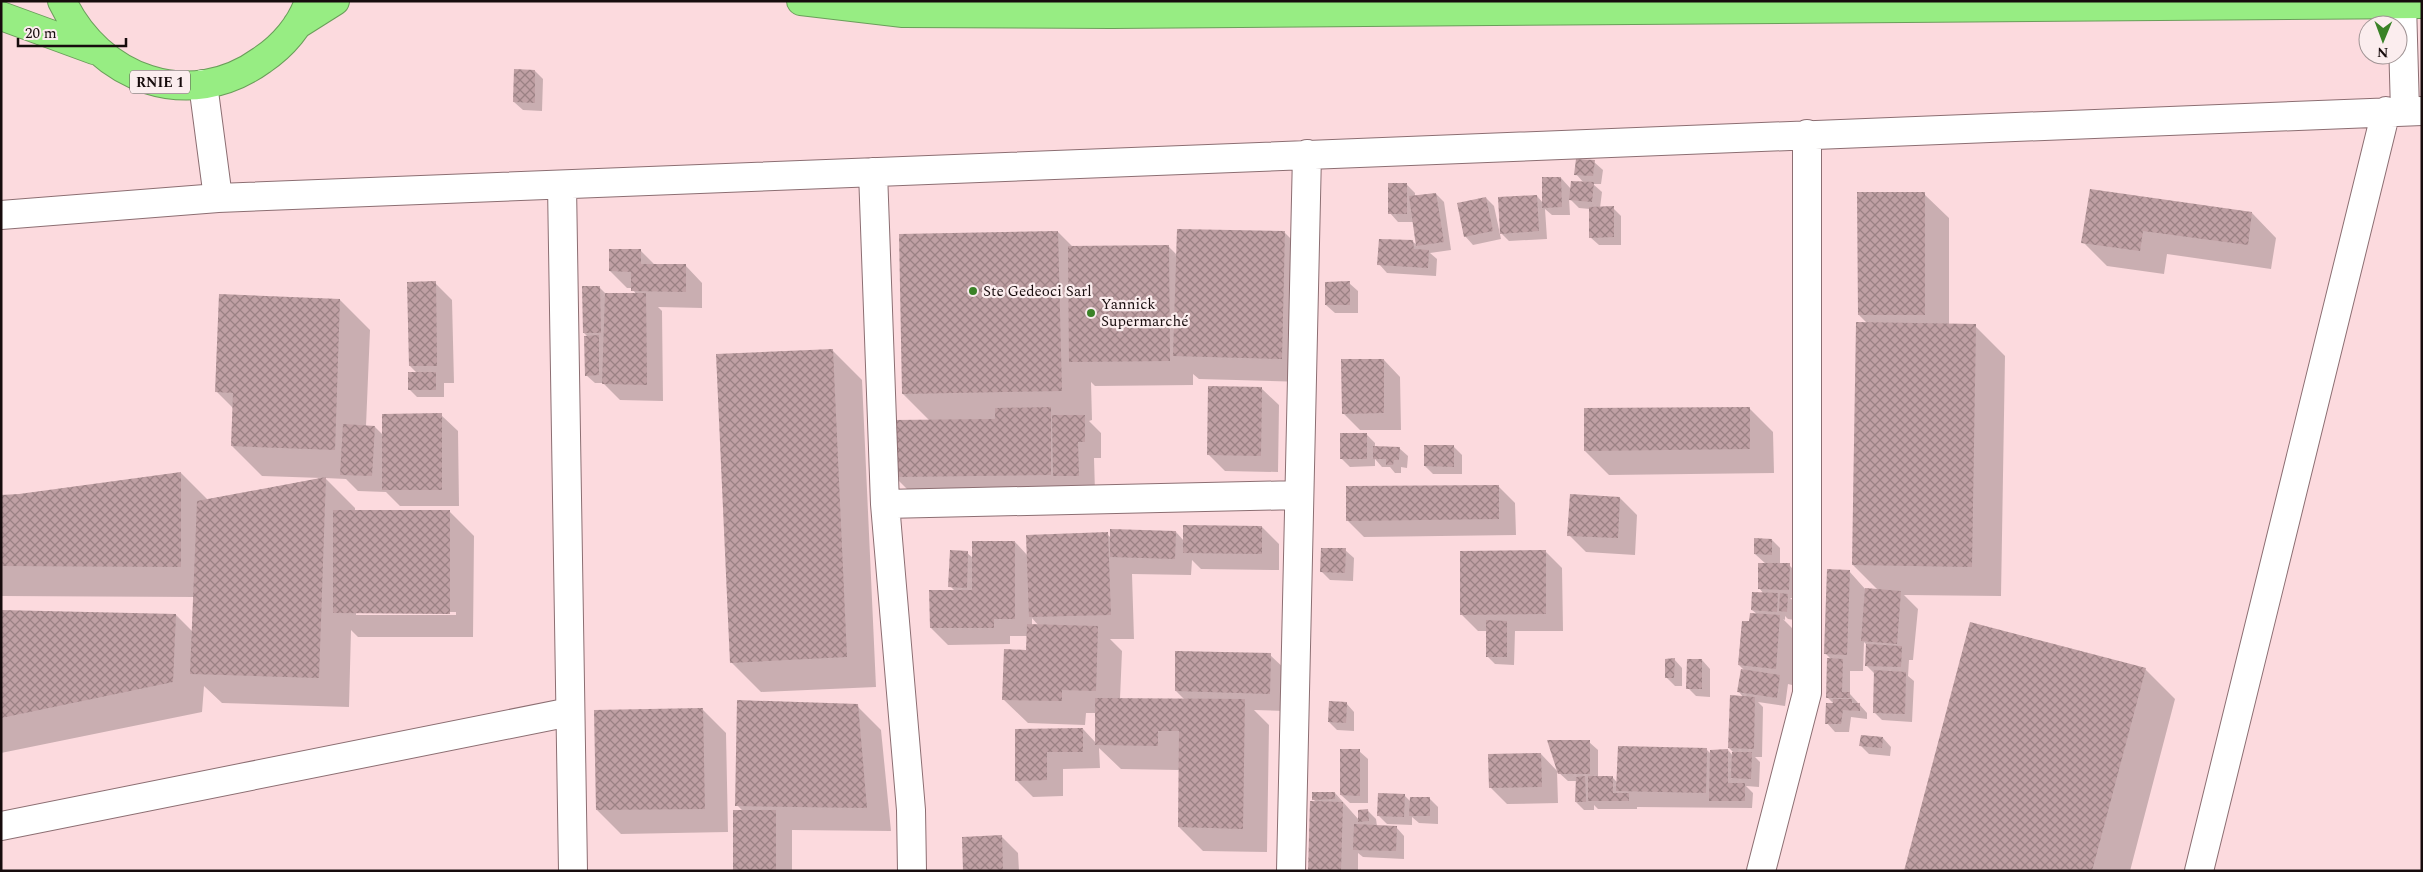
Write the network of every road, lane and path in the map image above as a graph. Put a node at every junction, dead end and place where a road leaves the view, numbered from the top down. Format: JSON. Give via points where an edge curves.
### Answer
{"nodes":[{"id":1,"x":62,"y":1,"type":"edge"},
{"id":2,"x":309,"y":1,"type":"edge"},
{"id":3,"x":335,"y":1,"type":"edge"},
{"id":4,"x":801,"y":1,"type":"edge"},
{"id":5,"x":2412,"y":4,"type":"edge"},
{"id":6,"x":1,"y":16,"type":"edge"},
{"id":7,"x":296,"y":26,"type":"junction"},
{"id":8,"x":97,"y":52,"type":"junction"},
{"id":9,"x":203,"y":84,"type":"junction"},
{"id":10,"x":2404,"y":111,"type":"edge"},
{"id":11,"x":1807,"y":134,"type":"junction"},
{"id":12,"x":1307,"y":154,"type":"junction"},
{"id":13,"x":873,"y":172,"type":"junction"},
{"id":14,"x":562,"y":185,"type":"junction"},
{"id":15,"x":218,"y":198,"type":"junction"},
{"id":16,"x":1,"y":215,"type":"edge"},
{"id":17,"x":1299,"y":495,"type":"junction"},
{"id":18,"x":885,"y":504,"type":"junction"},
{"id":19,"x":570,"y":712,"type":"junction"},
{"id":20,"x":1,"y":826,"type":"edge"},
{"id":21,"x":573,"y":871,"type":"edge"},
{"id":22,"x":912,"y":871,"type":"edge"},
{"id":23,"x":1290,"y":871,"type":"edge"},
{"id":24,"x":1761,"y":871,"type":"edge"},
{"id":25,"x":2199,"y":871,"type":"edge"}],
"edges":[{"from":1,"to":8,"type":"highway","number":"RNIE 1","via":[[76,27]]},
{"from":2,"to":7,"type":"highway","number":"RNIE 1"},
{"from":3,"to":7,"type":"highway","number":"RNIE 1"},
{"from":4,"to":5,"type":"highway","via":[[903,13],[1102,14]]},
{"from":5,"to":10,"type":"street"},
{"from":6,"to":8,"type":"highway","number":"RNIE 1"},
{"from":7,"to":9,"type":"highway","number":"RNIE 1","via":[[274,51],[256,65],[225,79]]},
{"from":8,"to":9,"type":"highway","number":"RNIE 1","via":[[115,65],[147,79],[168,84]]},
{"from":9,"to":15,"type":"street"},
{"from":10,"to":11,"type":"street"},
{"from":10,"to":25,"type":"street"},
{"from":11,"to":12,"type":"street"},
{"from":11,"to":24,"type":"street","via":[[1807,693]]},
{"from":12,"to":13,"type":"street"},
{"from":12,"to":17,"type":"street"},
{"from":13,"to":14,"type":"street"},
{"from":13,"to":18,"type":"street"},
{"from":14,"to":15,"type":"street"},
{"from":14,"to":19,"type":"street"},
{"from":15,"to":16,"type":"street"},
{"from":17,"to":18,"type":"street"},
{"from":17,"to":23,"type":"street"},
{"from":18,"to":22,"type":"street","via":[[911,810]]},
{"from":19,"to":20,"type":"street"},
{"from":19,"to":21,"type":"street"}]}
